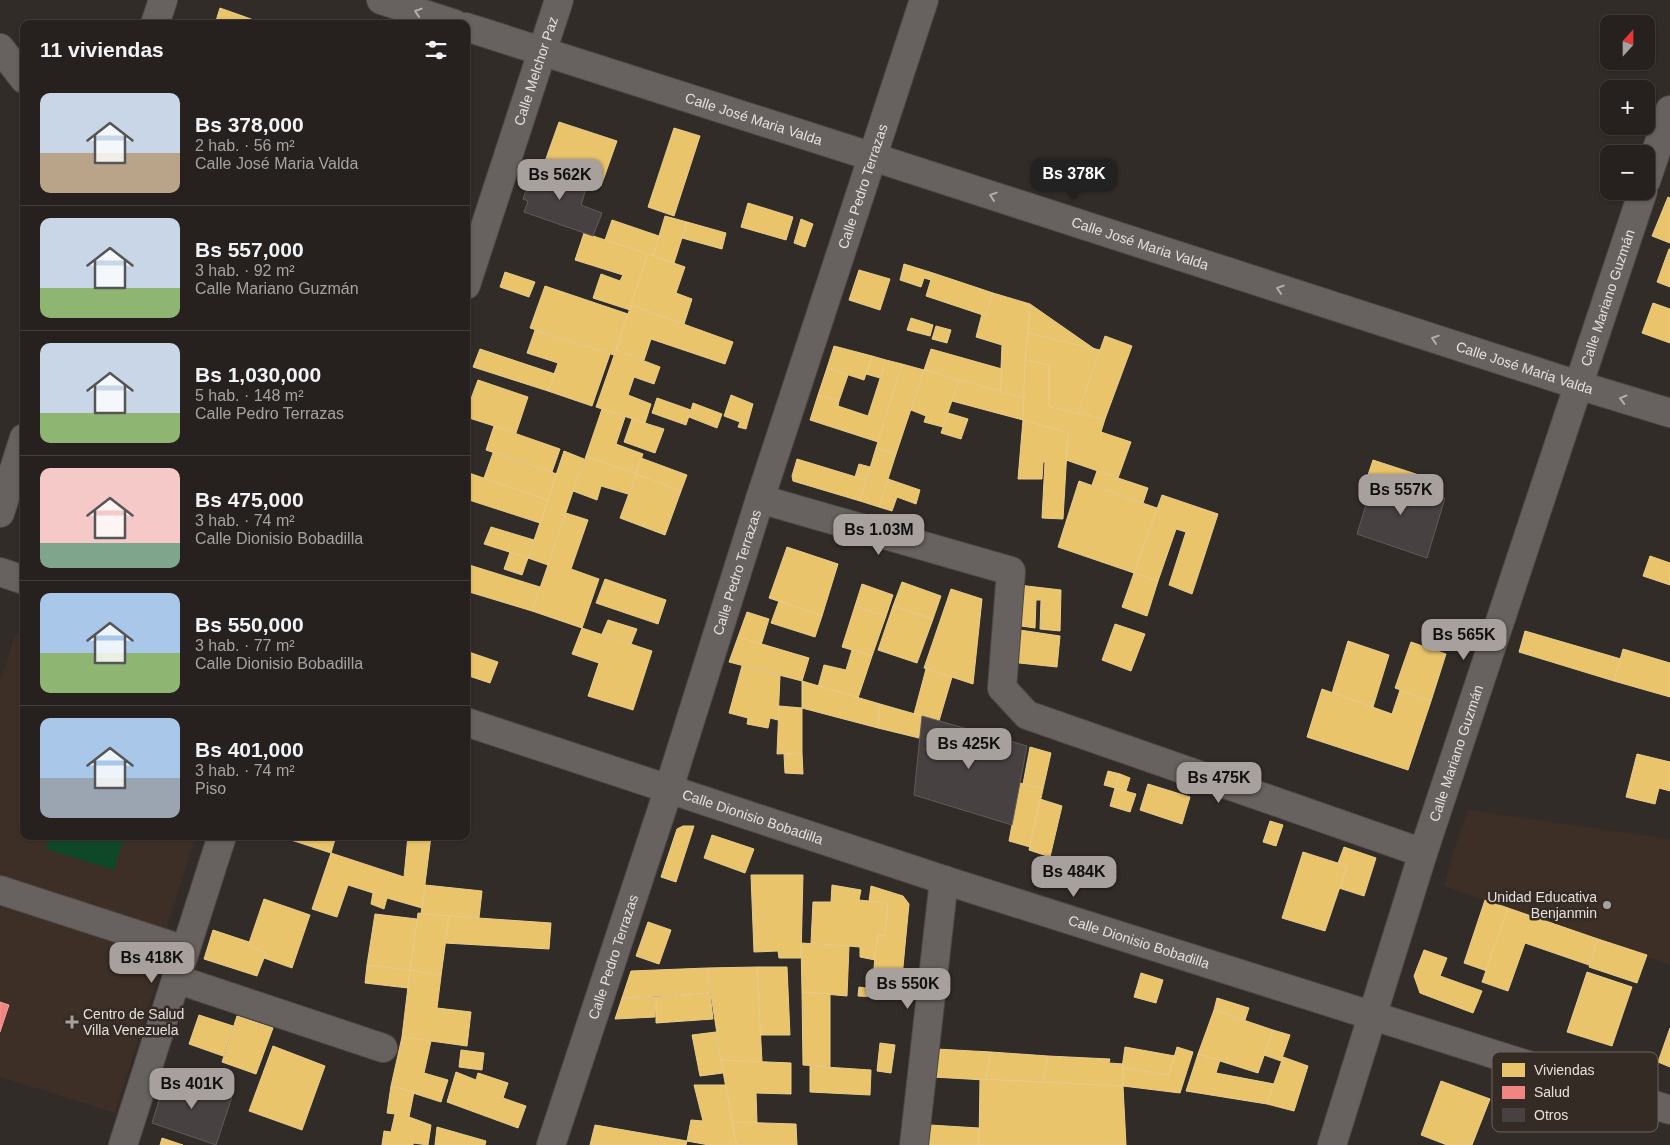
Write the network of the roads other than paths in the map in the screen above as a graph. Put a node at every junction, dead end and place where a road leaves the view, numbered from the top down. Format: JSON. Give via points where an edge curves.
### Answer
{"nodes":[{"id":1,"x":163,"y":0,"type":"edge"},
{"id":2,"x":381,"y":0,"type":"edge"},
{"id":3,"x":559,"y":0,"type":"edge"},
{"id":4,"x":924,"y":0,"type":"edge"},
{"id":5,"x":156,"y":20,"type":"edge"},
{"id":6,"x":443,"y":20,"type":"edge"},
{"id":7,"x":470,"y":28,"type":"edge"},
{"id":8,"x":0,"y":48,"type":"edge"},
{"id":9,"x":542,"y":52,"type":"junction"},
{"id":10,"x":20,"y":74,"type":"edge"},
{"id":11,"x":1670,"y":110,"type":"edge"},
{"id":12,"x":1655,"y":154,"type":"edge"},
{"id":13,"x":873,"y":157,"type":"junction"},
{"id":14,"x":1640,"y":200,"type":"edge"},
{"id":15,"x":470,"y":273,"type":"edge"},
{"id":16,"x":1578,"y":385,"type":"junction"},
{"id":17,"x":1670,"y":412,"type":"edge"},
{"id":18,"x":20,"y":450,"type":"edge"},
{"id":19,"x":760,"y":499,"type":"junction"},
{"id":20,"x":0,"y":513,"type":"edge"},
{"id":21,"x":0,"y":572,"type":"edge"},
{"id":22,"x":20,"y":579,"type":"edge"},
{"id":23,"x":470,"y":723,"type":"edge"},
{"id":24,"x":669,"y":788,"type":"junction"},
{"id":25,"x":221,"y":840,"type":"edge"},
{"id":26,"x":1423,"y":853,"type":"junction"},
{"id":27,"x":944,"y":880,"type":"junction"},
{"id":28,"x":0,"y":890,"type":"edge"},
{"id":29,"x":185,"y":950,"type":"junction"},
{"id":30,"x":176,"y":979,"type":"junction"},
{"id":31,"x":1374,"y":1016,"type":"junction"},
{"id":32,"x":383,"y":1048,"type":"dead end"},
{"id":33,"x":1492,"y":1053,"type":"edge"},
{"id":34,"x":1658,"y":1106,"type":"edge"},
{"id":35,"x":1670,"y":1110,"type":"edge"},
{"id":36,"x":123,"y":1145,"type":"edge"},
{"id":37,"x":551,"y":1145,"type":"edge"},
{"id":38,"x":914,"y":1145,"type":"edge"},
{"id":39,"x":1332,"y":1145,"type":"edge"}],
"edges":[{"from":1,"to":5,"type":"street"},
{"from":6,"to":2,"type":"street","one_way":true},
{"from":3,"to":9,"type":"street","name":"Calle Melchor Paz"},
{"from":4,"to":13,"type":"street","name":"Calle Pedro Terrazas"},
{"from":7,"to":9,"type":"street","name":"Calle José Maria Valda"},
{"from":8,"to":10,"type":"street"},
{"from":9,"to":13,"type":"street","name":"Calle José Maria Valda"},
{"from":9,"to":15,"type":"street","name":"Calle Melchor Paz"},
{"from":11,"to":12,"type":"street"},
{"from":16,"to":13,"type":"street","name":"Calle José Maria Valda","one_way":true},
{"from":13,"to":19,"type":"street","name":"Calle Pedro Terrazas"},
{"from":14,"to":16,"type":"street","name":"Calle Mariano Guzmán"},
{"from":17,"to":16,"type":"street","name":"Calle José Maria Valda","one_way":true},
{"from":16,"to":26,"type":"street","name":"Calle Mariano Guzmán"},
{"from":18,"to":20,"type":"street"},
{"from":19,"to":24,"type":"street","name":"Calle Pedro Terrazas"},
{"from":19,"to":26,"type":"street","via":[[1011,572],[1002,688],[1027,715]]},
{"from":21,"to":22,"type":"street"},
{"from":23,"to":24,"type":"street","name":"Calle Dionisio Bobadilla"},
{"from":24,"to":27,"type":"street","name":"Calle Dionisio Bobadilla"},
{"from":24,"to":37,"type":"street","name":"Calle Pedro Terrazas"},
{"from":25,"to":29,"type":"street"},
{"from":26,"to":31,"type":"street","name":"Calle Mariano Guzmán"},
{"from":27,"to":31,"type":"street","name":"Calle Dionisio Bobadilla"},
{"from":27,"to":38,"type":"street"},
{"from":28,"to":29,"type":"street"},
{"from":29,"to":30,"type":"street"},
{"from":30,"to":32,"type":"street"},
{"from":30,"to":36,"type":"street"},
{"from":31,"to":33,"type":"street","name":"Calle Dionisio Bobadilla"},
{"from":31,"to":39,"type":"street","name":"Calle Mariano Guzmán"},
{"from":34,"to":35,"type":"street","name":"Calle Dionisio Bobadilla"}]}
